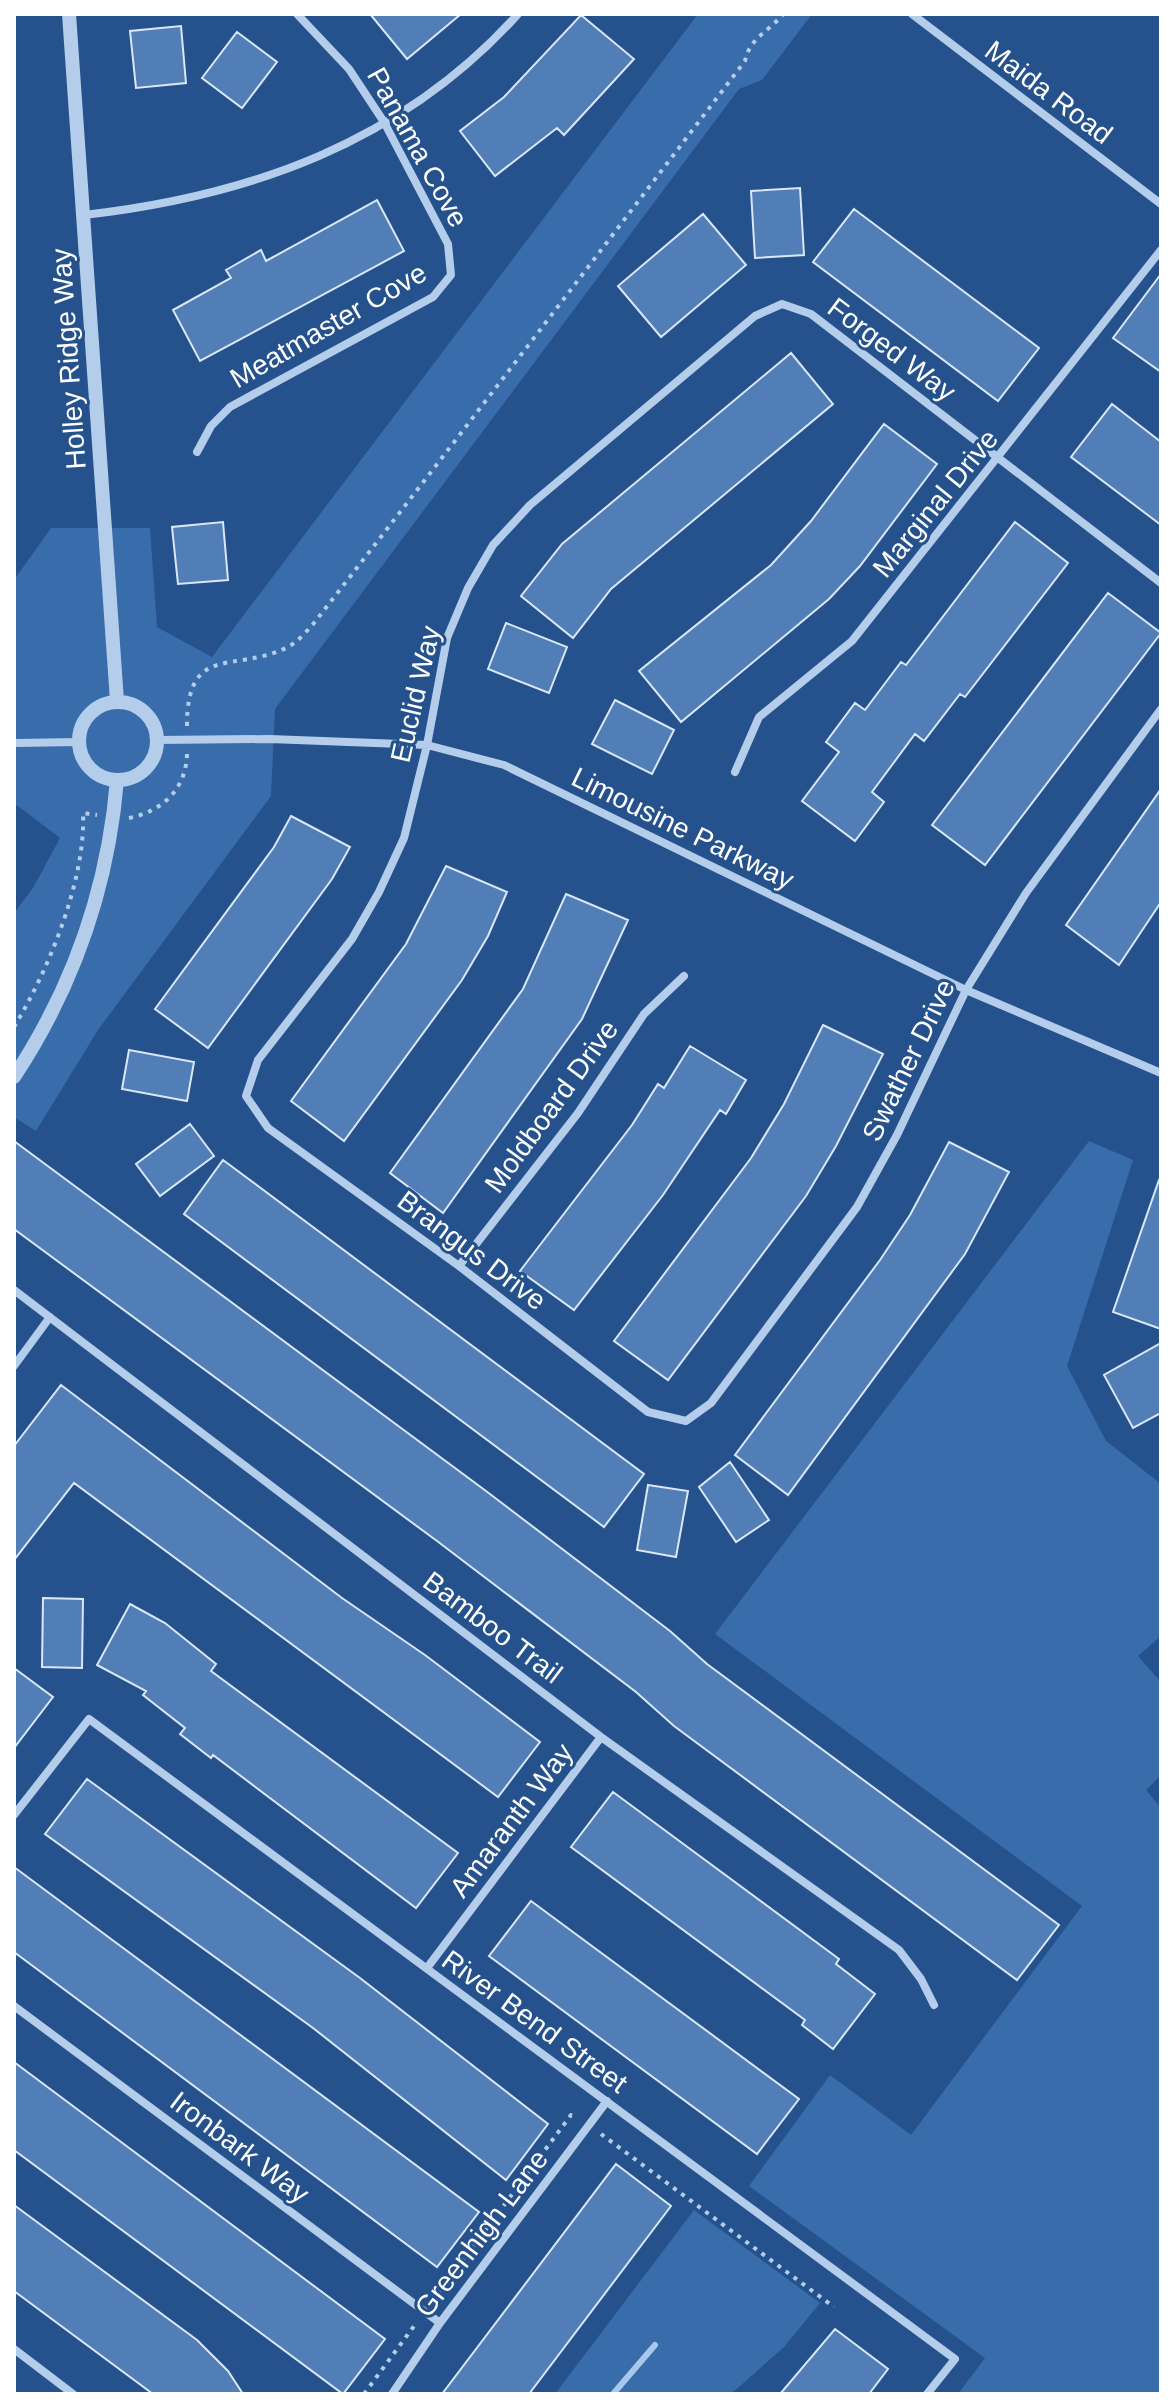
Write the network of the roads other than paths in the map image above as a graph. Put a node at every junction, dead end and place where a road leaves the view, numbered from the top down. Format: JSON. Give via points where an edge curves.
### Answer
{"nodes":[{"id":1,"x":69,"y":14,"type":"edge"},
{"id":2,"x":297,"y":14,"type":"edge"},
{"id":3,"x":518,"y":14,"type":"edge"},
{"id":4,"x":912,"y":14,"type":"edge"},
{"id":5,"x":384,"y":122,"type":"junction"},
{"id":6,"x":1161,"y":204,"type":"edge"},
{"id":7,"x":84,"y":215,"type":"junction"},
{"id":8,"x":1161,"y":250,"type":"edge"},
{"id":9,"x":451,"y":275,"type":"joint"},
{"id":10,"x":782,"y":304,"type":"joint"},
{"id":11,"x":197,"y":452,"type":"dead end"},
{"id":12,"x":1000,"y":458,"type":"junction"},
{"id":13,"x":1161,"y":583,"type":"edge"},
{"id":14,"x":117,"y":701,"type":"junction"},
{"id":15,"x":1161,"y":709,"type":"edge"},
{"id":16,"x":157,"y":740,"type":"junction"},
{"id":17,"x":79,"y":742,"type":"junction"},
{"id":18,"x":14,"y":743,"type":"edge"},
{"id":19,"x":427,"y":745,"type":"junction"},
{"id":20,"x":735,"y":772,"type":"dead end"},
{"id":21,"x":117,"y":780,"type":"junction"},
{"id":22,"x":684,"y":976,"type":"dead end"},
{"id":23,"x":966,"y":990,"type":"junction"},
{"id":24,"x":1161,"y":1073,"type":"edge"},
{"id":25,"x":14,"y":1077,"type":"edge"},
{"id":26,"x":246,"y":1096,"type":"joint"},
{"id":27,"x":459,"y":1266,"type":"junction"},
{"id":28,"x":14,"y":1290,"type":"edge"},
{"id":29,"x":50,"y":1317,"type":"junction"},
{"id":30,"x":14,"y":1366,"type":"edge"},
{"id":31,"x":686,"y":1421,"type":"joint"},
{"id":32,"x":601,"y":1737,"type":"junction"},
{"id":33,"x":14,"y":1815,"type":"edge"},
{"id":34,"x":427,"y":1968,"type":"junction"},
{"id":35,"x":934,"y":2005,"type":"dead end"},
{"id":36,"x":14,"y":2006,"type":"edge"},
{"id":37,"x":607,"y":2101,"type":"junction"},
{"id":38,"x":440,"y":2323,"type":"junction"},
{"id":39,"x":14,"y":2349,"type":"edge"},
{"id":40,"x":73,"y":2394,"type":"edge"},
{"id":41,"x":392,"y":2394,"type":"edge"},
{"id":42,"x":927,"y":2394,"type":"edge"}],
"edges":[{"from":1,"to":7,"type":"street","name":"Holley Ridge Way"},
{"from":2,"to":5,"type":"street","name":"Panama Cove","via":[[349,69]]},
{"from":3,"to":5,"type":"street","via":[[445,81]]},
{"from":4,"to":6,"type":"street","name":"Maida Road"},
{"from":5,"to":7,"type":"street","via":[[325,154],[247,185],[168,204]]},
{"from":5,"to":9,"type":"street","name":"Panama Cove","via":[[448,244]]},
{"from":7,"to":14,"type":"street","name":"Holley Ridge Way"},
{"from":8,"to":12,"type":"street","name":"Marginal Drive"},
{"from":9,"to":11,"type":"street","name":"Meatmaster Cove","via":[[433,297],[230,407],[211,426]]},
{"from":10,"to":12,"type":"street","name":"Forged Way","via":[[811,314]]},
{"from":10,"to":19,"type":"street","name":"Euclid Way","via":[[755,316],[530,505],[493,545],[447,638]]},
{"from":12,"to":13,"type":"street","name":"Forged Way"},
{"from":12,"to":20,"type":"street","name":"Marginal Drive","via":[[852,641],[759,717]]},
{"from":14,"to":16,"type":"street","via":[[130,703],[149,717]]},
{"from":14,"to":17,"type":"street","via":[[90,714]]},
{"from":15,"to":23,"type":"street","name":"Swather Drive","via":[[1026,893]]},
{"from":16,"to":19,"type":"street","name":"Limousine Parkway"},
{"from":16,"to":21,"type":"street","via":[[141,773]]},
{"from":17,"to":18,"type":"street"},
{"from":17,"to":21,"type":"street","via":[[90,769]]},
{"from":19,"to":23,"type":"street","name":"Limousine Parkway","via":[[504,765]]},
{"from":19,"to":26,"type":"street","name":"Euclid Way","via":[[404,838],[379,892],[352,939],[258,1060]]},
{"from":21,"to":25,"type":"street","via":[[104,876],[84,941],[53,1011]]},
{"from":22,"to":27,"type":"street","name":"Moldboard Drive","via":[[644,1014],[578,1113]]},
{"from":23,"to":24,"type":"street","name":"Limousine Parkway"},
{"from":23,"to":31,"type":"street","name":"Swather Drive","via":[[857,1207],[711,1403]]},
{"from":26,"to":27,"type":"street","name":"Brangus Drive","via":[[268,1128]]},
{"from":27,"to":31,"type":"street","name":"Brangus Drive","via":[[648,1412]]},
{"from":28,"to":29,"type":"street","name":"Bamboo Trail"},
{"from":29,"to":30,"type":"street"},
{"from":29,"to":32,"type":"street","name":"Bamboo Trail"},
{"from":32,"to":34,"type":"street","name":"Amaranth Way"},
{"from":32,"to":35,"type":"street","name":"Bamboo Trail","via":[[899,1950]]},
{"from":33,"to":34,"type":"street","name":"River Bend Street","via":[[89,1719]]},
{"from":34,"to":37,"type":"street","name":"River Bend Street"},
{"from":36,"to":38,"type":"street","name":"Ironbark Way"},
{"from":37,"to":38,"type":"street","name":"Greenhigh Lane"},
{"from":37,"to":42,"type":"street","name":"River Bend Street","via":[[955,2359]]},
{"from":38,"to":41,"type":"street","name":"Greenhigh Lane"},
{"from":39,"to":40,"type":"street"}]}
